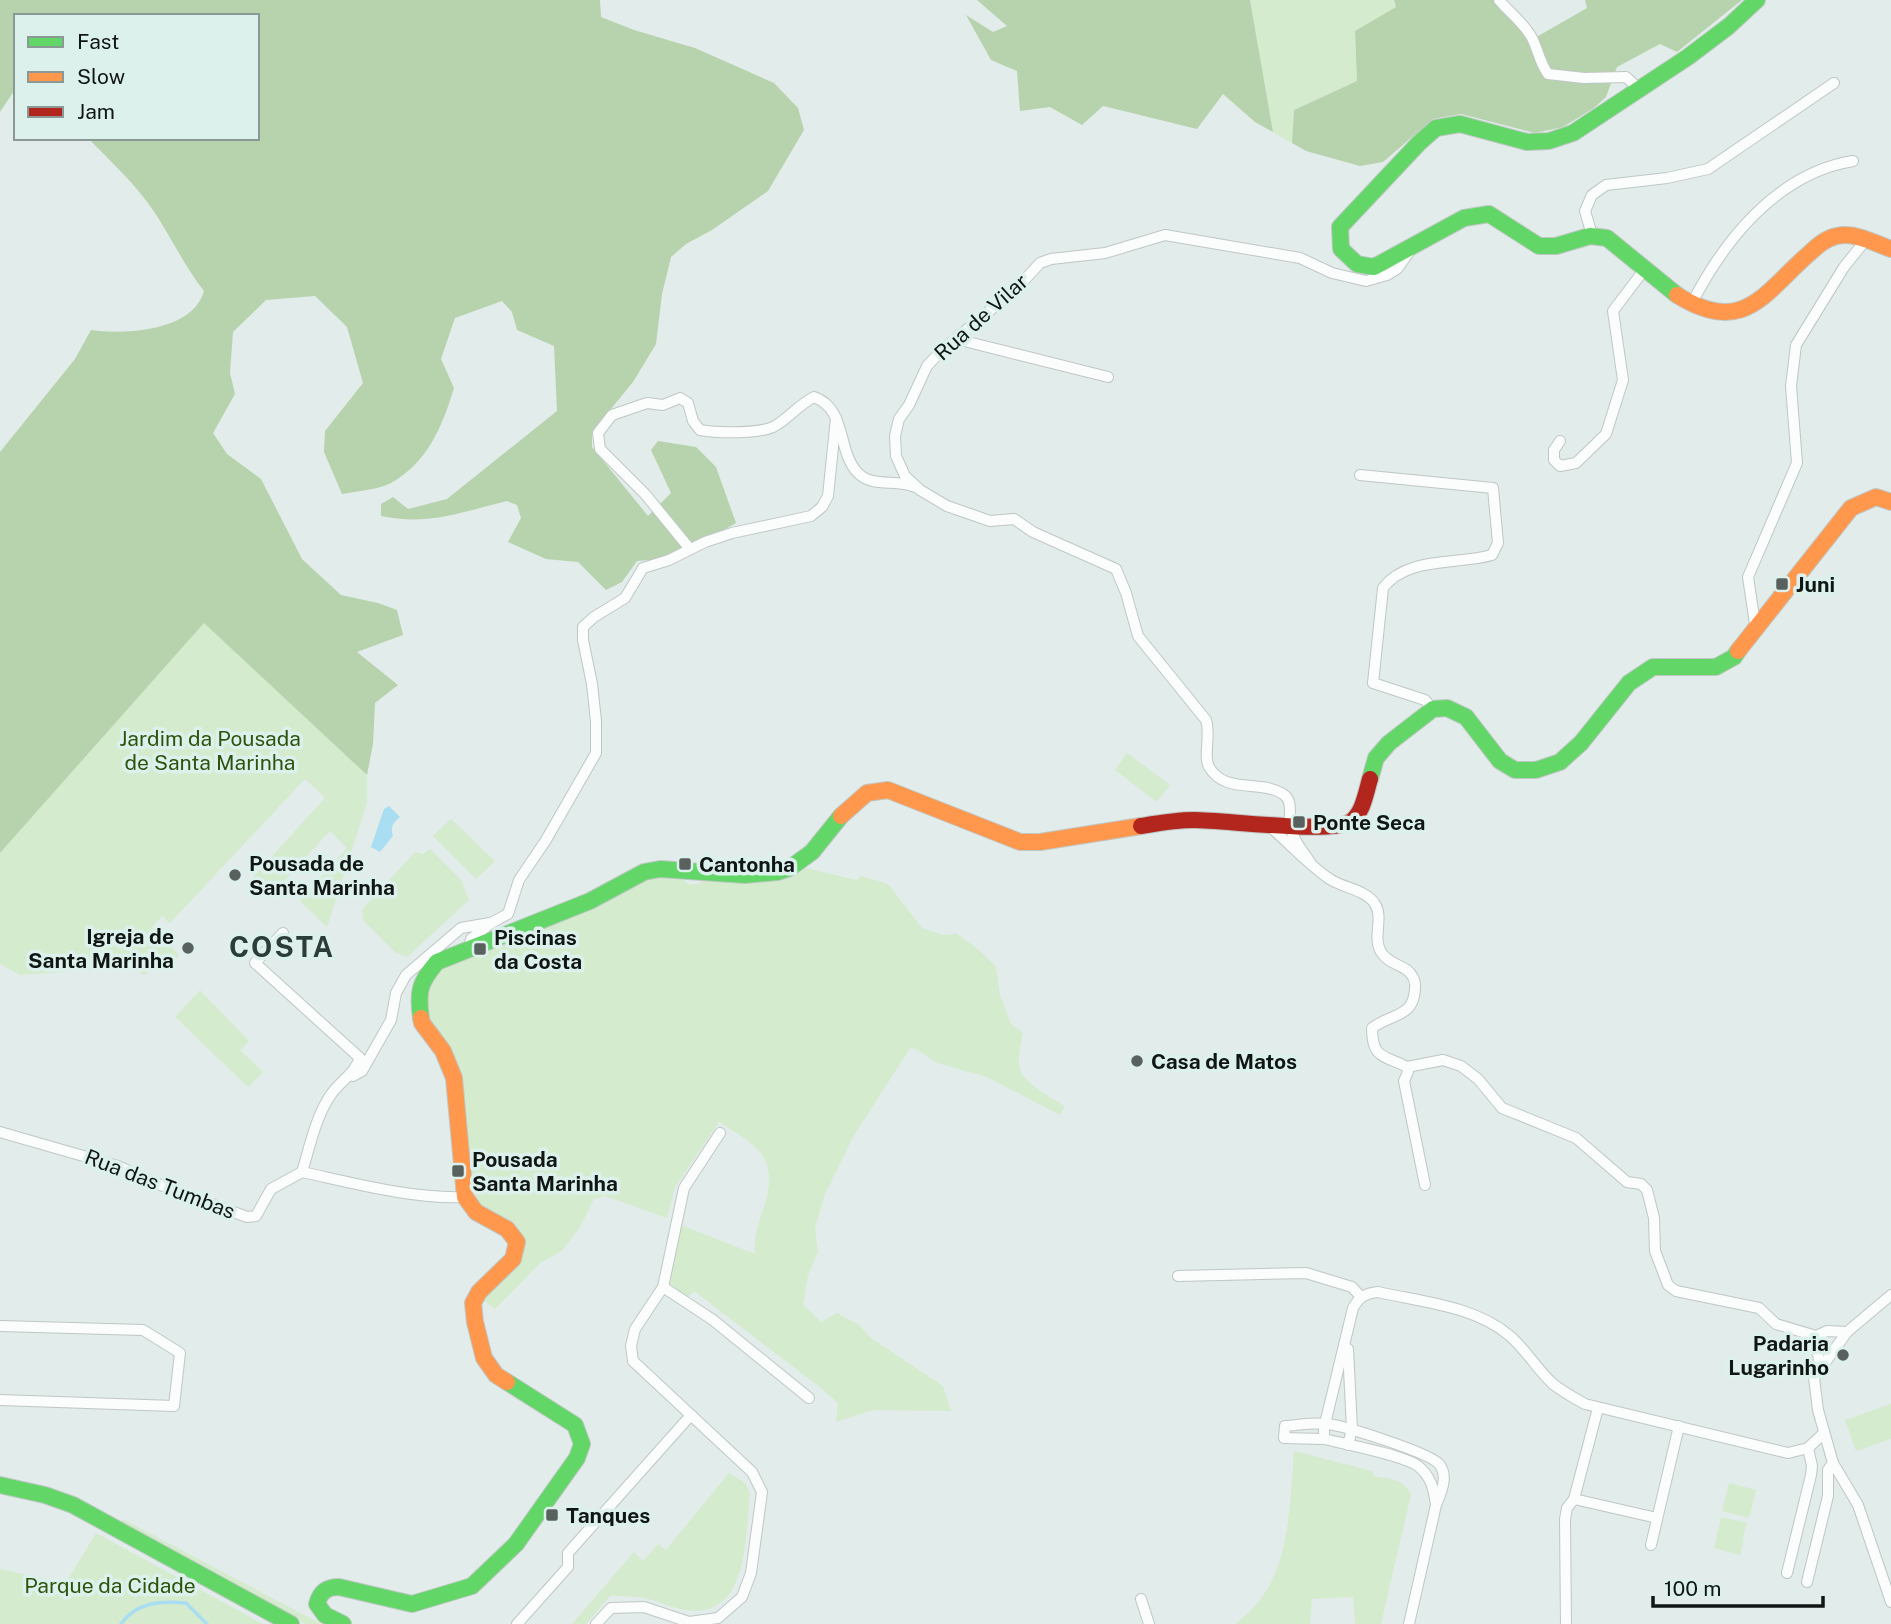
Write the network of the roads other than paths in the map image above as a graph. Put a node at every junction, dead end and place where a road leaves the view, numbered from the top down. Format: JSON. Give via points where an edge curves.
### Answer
{"nodes":[{"id":1,"x":1499,"y":0,"type":"edge"},
{"id":2,"x":1757,"y":0,"type":"edge"},
{"id":3,"x":1834,"y":83,"type":"dead end"},
{"id":4,"x":1639,"y":89,"type":"junction"},
{"id":5,"x":1853,"y":161,"type":"dead end"},
{"id":6,"x":1592,"y":236,"type":"junction"},
{"id":7,"x":1865,"y":241,"type":"junction"},
{"id":8,"x":1413,"y":247,"type":"junction"},
{"id":9,"x":1891,"y":249,"type":"edge"},
{"id":10,"x":1644,"y":270,"type":"junction"},
{"id":11,"x":1692,"y":303,"type":"junction"},
{"id":12,"x":960,"y":334,"type":"junction"},
{"id":13,"x":1108,"y":377,"type":"dead end"},
{"id":14,"x":836,"y":418,"type":"junction"},
{"id":15,"x":1560,"y":441,"type":"dead end"},
{"id":16,"x":1360,"y":475,"type":"dead end"},
{"id":17,"x":920,"y":490,"type":"junction"},
{"id":18,"x":1891,"y":502,"type":"edge"},
{"id":19,"x":690,"y":549,"type":"junction"},
{"id":20,"x":1756,"y":630,"type":"junction"},
{"id":21,"x":1433,"y":709,"type":"junction"},
{"id":22,"x":1268,"y":825,"type":"junction"},
{"id":23,"x":1290,"y":826,"type":"junction"},
{"id":24,"x":1310,"y":862,"type":"junction"},
{"id":25,"x":491,"y":923,"type":"junction"},
{"id":26,"x":283,"y":933,"type":"dead end"},
{"id":27,"x":469,"y":948,"type":"junction"},
{"id":28,"x":1407,"y":1067,"type":"junction"},
{"id":29,"x":342,"y":1083,"type":"junction"},
{"id":30,"x":0,"y":1132,"type":"edge"},
{"id":31,"x":720,"y":1133,"type":"dead end"},
{"id":32,"x":302,"y":1172,"type":"junction"},
{"id":33,"x":1425,"y":1185,"type":"dead end"},
{"id":34,"x":465,"y":1197,"type":"junction"},
{"id":35,"x":1178,"y":1276,"type":"dead end"},
{"id":36,"x":663,"y":1287,"type":"junction"},
{"id":37,"x":1891,"y":1295,"type":"edge"},
{"id":38,"x":1361,"y":1297,"type":"junction"},
{"id":39,"x":0,"y":1326,"type":"edge"},
{"id":40,"x":1847,"y":1332,"type":"junction"},
{"id":41,"x":1348,"y":1336,"type":"junction"},
{"id":42,"x":1816,"y":1336,"type":"junction"},
{"id":43,"x":1817,"y":1373,"type":"junction"},
{"id":44,"x":809,"y":1398,"type":"dead end"},
{"id":45,"x":0,"y":1400,"type":"edge"},
{"id":46,"x":1598,"y":1408,"type":"junction"},
{"id":47,"x":691,"y":1415,"type":"junction"},
{"id":48,"x":1325,"y":1423,"type":"junction"},
{"id":49,"x":1679,"y":1426,"type":"junction"},
{"id":50,"x":1352,"y":1429,"type":"junction"},
{"id":51,"x":1824,"y":1433,"type":"junction"},
{"id":52,"x":1324,"y":1439,"type":"junction"},
{"id":53,"x":1348,"y":1445,"type":"junction"},
{"id":54,"x":1808,"y":1448,"type":"junction"},
{"id":55,"x":1832,"y":1463,"type":"junction"},
{"id":56,"x":0,"y":1485,"type":"edge"},
{"id":57,"x":1574,"y":1499,"type":"junction"},
{"id":58,"x":1436,"y":1505,"type":"junction"},
{"id":59,"x":1657,"y":1518,"type":"junction"},
{"id":60,"x":1797,"y":1537,"type":"junction"},
{"id":61,"x":1816,"y":1541,"type":"junction"},
{"id":62,"x":1651,"y":1545,"type":"dead end"},
{"id":63,"x":1787,"y":1573,"type":"dead end"},
{"id":64,"x":1807,"y":1582,"type":"dead end"},
{"id":65,"x":1141,"y":1599,"type":"dead end"},
{"id":66,"x":1891,"y":1602,"type":"edge"},
{"id":67,"x":291,"y":1624,"type":"edge"},
{"id":68,"x":343,"y":1624,"type":"edge"},
{"id":69,"x":517,"y":1624,"type":"edge"},
{"id":70,"x":596,"y":1624,"type":"edge"},
{"id":71,"x":1149,"y":1624,"type":"edge"},
{"id":72,"x":1409,"y":1624,"type":"edge"},
{"id":73,"x":1566,"y":1624,"type":"edge"}],
"edges":[{"from":1,"to":4,"type":"street","via":[[1529,33],[1548,74],[1626,77]]},
{"from":2,"to":4,"type":"street","via":[[1729,26]]},
{"from":3,"to":6,"type":"street","via":[[1709,169],[1606,185],[1592,195],[1585,211]]},
{"from":4,"to":8,"type":"street","via":[[1573,133],[1549,141],[1527,142],[1460,124],[1436,128],[1340,227],[1341,249],[1357,264],[1374,267]]},
{"from":5,"to":11,"type":"street","via":[[1802,177],[1763,207],[1723,251]]},
{"from":6,"to":8,"type":"street","via":[[1540,246],[1489,214],[1464,218]]},
{"from":6,"to":10,"type":"street","via":[[1607,238]]},
{"from":7,"to":9,"type":"street"},
{"from":7,"to":11,"type":"street","via":[[1844,235],[1824,240],[1760,302],[1738,311],[1715,312]]},
{"from":7,"to":20,"type":"street","via":[[1796,345],[1791,386],[1797,463],[1748,577]]},
{"from":8,"to":12,"type":"street","name":"Rua de Vilar","via":[[1397,269],[1366,281],[1332,273],[1300,258],[1165,235],[1105,253],[1040,263]]},
{"from":10,"to":11,"type":"street"},
{"from":10,"to":15,"type":"street","via":[[1613,311],[1623,380],[1606,434],[1576,463],[1560,466],[1554,460]]},
{"from":12,"to":13,"type":"street","via":[[968,342]]},
{"from":12,"to":17,"type":"street","name":"Rua de Vilar","via":[[927,366],[899,419],[896,456],[905,476]]},
{"from":14,"to":17,"type":"street","via":[[857,472],[870,481],[894,481]]},
{"from":14,"to":19,"type":"street","via":[[828,496],[822,508],[811,516],[732,533]]},
{"from":14,"to":19,"type":"street","via":[[825,401],[814,397],[772,427],[752,430],[700,430],[688,403],[680,398],[612,415],[598,433],[600,449]]},
{"from":16,"to":21,"type":"street","via":[[1493,488],[1499,543],[1492,555],[1430,563],[1392,577],[1383,588],[1373,683],[1426,700]]},
{"from":17,"to":23,"type":"street","name":"Rua de Vilar","via":[[971,516],[990,521],[1014,519],[1116,569],[1138,636],[1206,720],[1209,768],[1236,786],[1284,794]]},
{"from":18,"to":20,"type":"street","via":[[1876,497],[1851,508]]},
{"from":19,"to":25,"type":"street","via":[[643,568],[625,598],[583,627],[596,753],[519,880],[508,914]]},
{"from":20,"to":21,"type":"street","via":[[1734,657],[1716,667],[1653,667],[1629,683],[1560,762],[1536,770],[1515,770],[1500,761],[1466,717],[1447,708]]},
{"from":21,"to":23,"type":"street","via":[[1376,758],[1359,813],[1350,822],[1335,827]]},
{"from":22,"to":23,"type":"street"},
{"from":22,"to":24,"type":"street"},
{"from":22,"to":27,"type":"street","via":[[1172,821],[1020,842],[888,790],[869,792],[808,858],[788,870],[761,874],[644,872],[590,901]]},
{"from":23,"to":24,"type":"street"},
{"from":24,"to":28,"type":"street","via":[[1331,881],[1375,903],[1380,951],[1409,971],[1416,983],[1415,1002],[1408,1011],[1372,1028],[1372,1043],[1382,1057]]},
{"from":25,"to":27,"type":"street","via":[[471,939]]},
{"from":25,"to":29,"type":"street","via":[[461,928],[406,975],[396,993],[391,1020],[362,1071]]},
{"from":26,"to":29,"type":"street","via":[[255,964],[360,1058],[356,1070]]},
{"from":27,"to":34,"type":"street","via":[[437,962],[422,981],[419,1004],[422,1023],[443,1051],[454,1078]]},
{"from":28,"to":33,"type":"street","via":[[1404,1081]]},
{"from":28,"to":42,"type":"street","via":[[1443,1060],[1461,1066],[1502,1108],[1576,1138],[1627,1182],[1641,1184],[1647,1189],[1654,1218],[1655,1251],[1668,1285],[1676,1291],[1759,1308],[1776,1324]]},
{"from":29,"to":32,"type":"street","via":[[318,1121]]},
{"from":30,"to":32,"type":"street","name":"Rua das Tumbas","via":[[118,1166],[247,1217],[260,1212],[271,1189]]},
{"from":31,"to":36,"type":"street","via":[[684,1188]]},
{"from":32,"to":34,"type":"street","via":[[368,1186]]},
{"from":34,"to":68,"type":"street","via":[[476,1212],[507,1229],[517,1242],[513,1259],[473,1303],[484,1358],[496,1375],[575,1425],[582,1444],[577,1458],[516,1544],[472,1586],[412,1604],[330,1587],[318,1596],[317,1604],[325,1615]]},
{"from":35,"to":38,"type":"street","via":[[1306,1273],[1352,1287]]},
{"from":36,"to":44,"type":"street"},
{"from":36,"to":47,"type":"street","via":[[635,1329],[634,1361]]},
{"from":37,"to":40,"type":"street"},
{"from":38,"to":41,"type":"street","via":[[1353,1308]]},
{"from":38,"to":46,"type":"street","via":[[1378,1292],[1489,1320],[1564,1393]]},
{"from":39,"to":45,"type":"street","via":[[143,1330],[180,1353],[174,1406]]},
{"from":40,"to":42,"type":"street","via":[[1827,1331]]},
{"from":40,"to":43,"type":"street"},
{"from":41,"to":48,"type":"street"},
{"from":41,"to":50,"type":"street"},
{"from":42,"to":43,"type":"street"},
{"from":43,"to":51,"type":"street"},
{"from":46,"to":49,"type":"street"},
{"from":46,"to":57,"type":"street"},
{"from":47,"to":69,"type":"street","via":[[568,1553],[568,1567]]},
{"from":47,"to":70,"type":"street","via":[[752,1472],[762,1492],[751,1573],[742,1597],[718,1618],[689,1622],[644,1606],[611,1608]]},
{"from":48,"to":50,"type":"street"},
{"from":48,"to":52,"type":"street"},
{"from":48,"to":52,"type":"street","via":[[1285,1426],[1284,1438]]},
{"from":49,"to":54,"type":"street","via":[[1788,1453]]},
{"from":49,"to":59,"type":"street"},
{"from":50,"to":53,"type":"street"},
{"from":50,"to":58,"type":"street","via":[[1439,1463],[1444,1478]]},
{"from":51,"to":54,"type":"street"},
{"from":51,"to":55,"type":"street"},
{"from":52,"to":53,"type":"street"},
{"from":53,"to":58,"type":"street","via":[[1417,1465],[1434,1488]]},
{"from":54,"to":60,"type":"street","via":[[1811,1475]]},
{"from":55,"to":61,"type":"street"},
{"from":55,"to":66,"type":"street","via":[[1858,1505]]},
{"from":56,"to":67,"type":"street","via":[[73,1505]]},
{"from":57,"to":59,"type":"street"},
{"from":57,"to":73,"type":"street","via":[[1566,1519]]},
{"from":58,"to":72,"type":"street"},
{"from":59,"to":62,"type":"street"},
{"from":60,"to":61,"type":"street"},
{"from":60,"to":63,"type":"street"},
{"from":61,"to":64,"type":"street"},
{"from":65,"to":71,"type":"street"}]}
